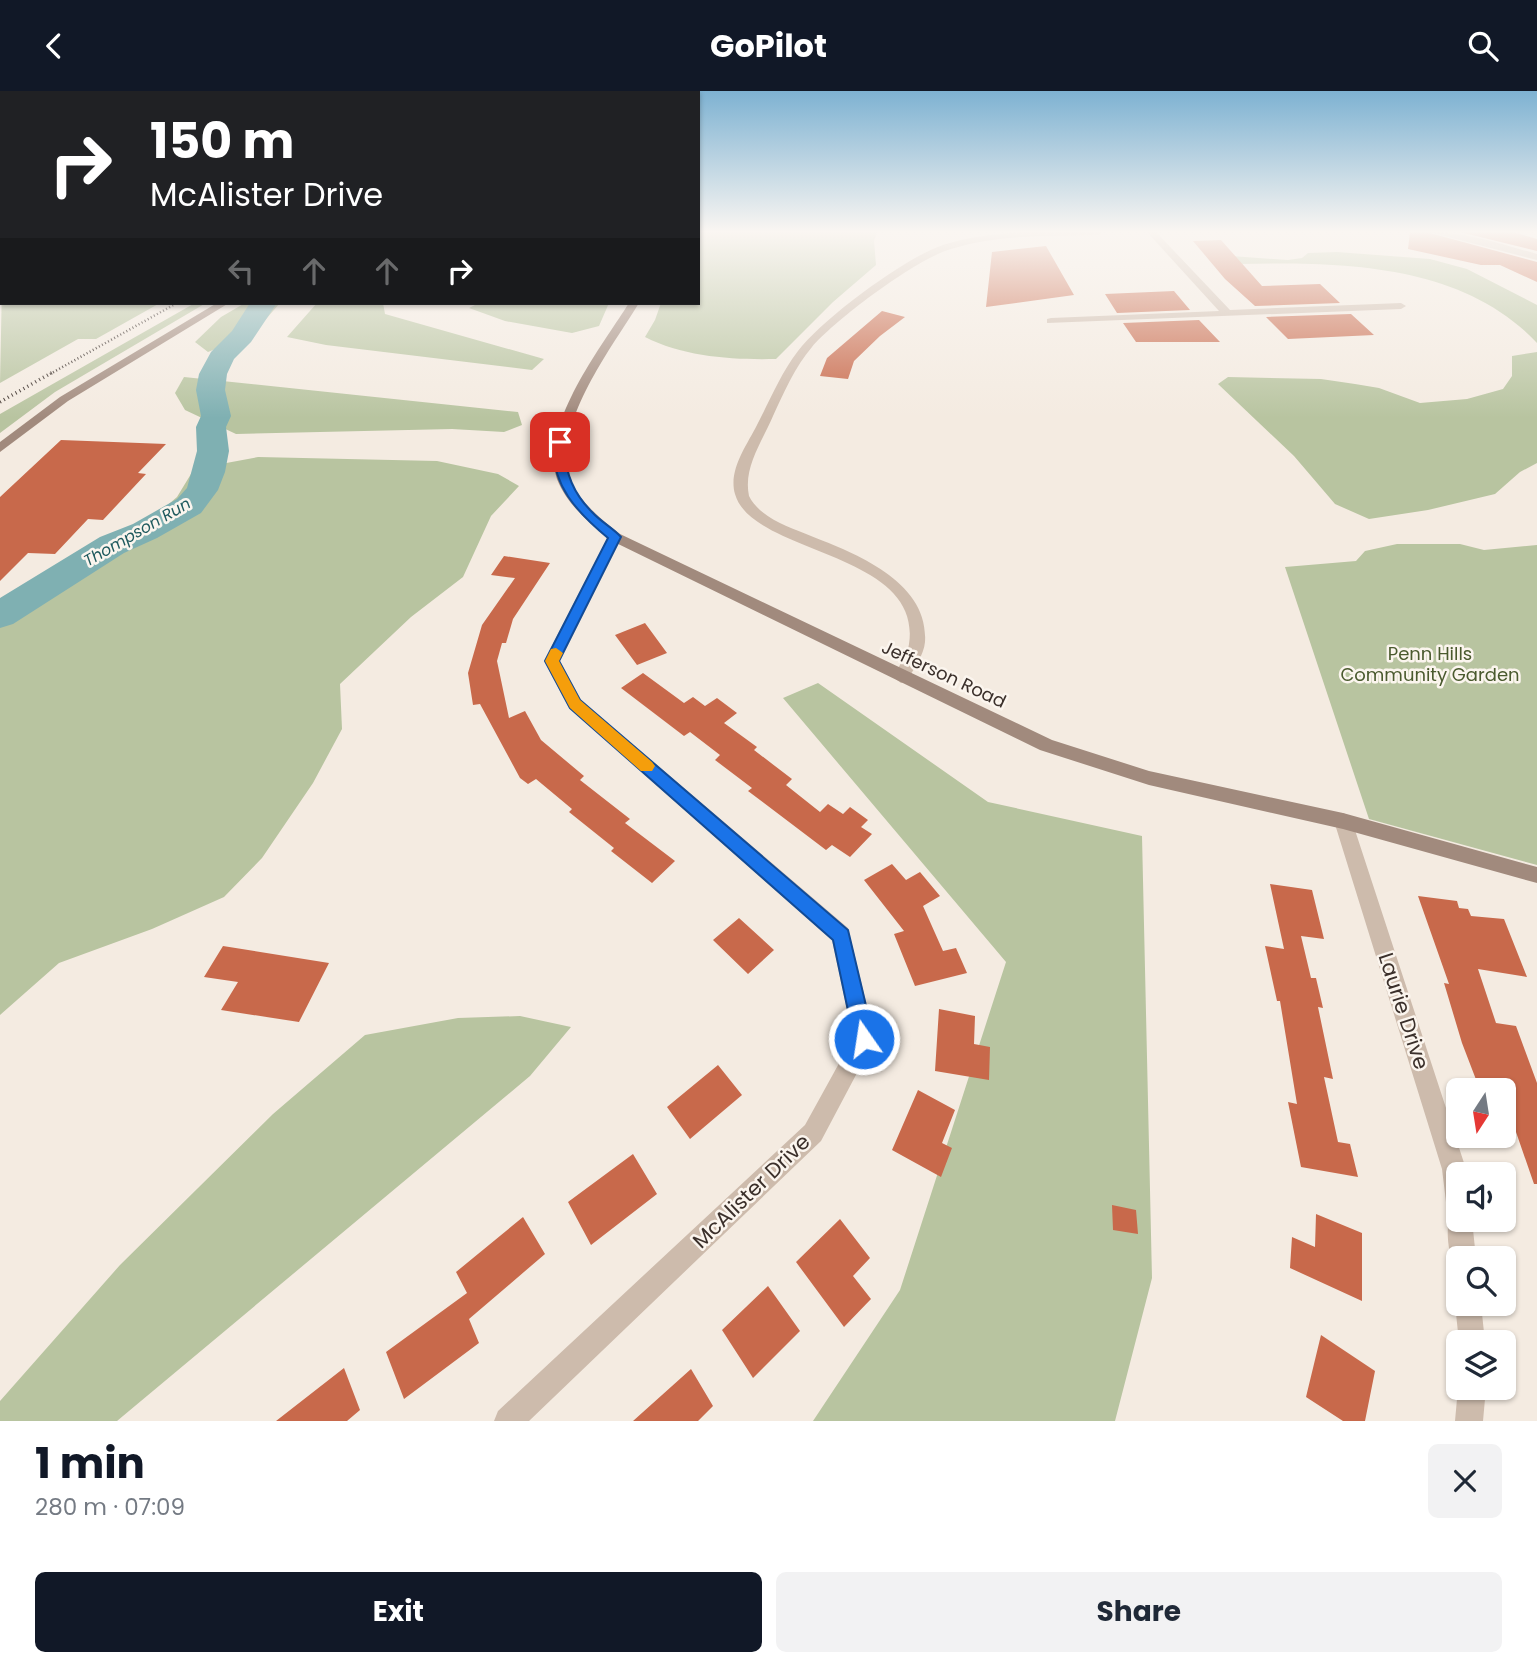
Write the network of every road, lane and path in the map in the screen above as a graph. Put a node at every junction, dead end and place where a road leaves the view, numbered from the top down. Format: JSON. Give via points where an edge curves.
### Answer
{"nodes":[{"id":1,"x":871,"y":294,"type":"edge"},
{"id":2,"x":1209,"y":294,"type":"edge"},
{"id":3,"x":221,"y":305,"type":"edge"},
{"id":4,"x":633,"y":305,"type":"edge"},
{"id":5,"x":1401,"y":306,"type":"dead end"},
{"id":6,"x":1227,"y":313,"type":"junction"},
{"id":7,"x":1051,"y":321,"type":"dead end"},
{"id":8,"x":0,"y":448,"type":"edge"},
{"id":9,"x":615,"y":537,"type":"junction"},
{"id":10,"x":901,"y":677,"type":"junction"},
{"id":11,"x":1343,"y":821,"type":"junction"},
{"id":12,"x":1537,"y":875,"type":"edge"},
{"id":13,"x":1452,"y":1162,"type":"edge"},
{"id":14,"x":1471,"y":1400,"type":"edge"},
{"id":15,"x":508,"y":1421,"type":"edge"},
{"id":16,"x":1469,"y":1421,"type":"edge"}],
"edges":[{"from":1,"to":10,"type":"street","via":[[825,327],[796,362],[741,475],[743,497],[753,511],[868,567],[905,598],[917,634]]},
{"from":2,"to":6,"type":"street"},
{"from":3,"to":8,"type":"street","via":[[64,399]]},
{"from":4,"to":9,"type":"street","name":"Jefferson Road","via":[[566,422],[558,460],[574,497]]},
{"from":5,"to":6,"type":"street"},
{"from":6,"to":7,"type":"street"},
{"from":9,"to":10,"type":"street","name":"Jefferson Road"},
{"from":9,"to":15,"type":"street","name":"McAlister Drive","via":[[552,661],[575,704],[841,936],[864,1039],[813,1133]]},
{"from":10,"to":11,"type":"street","name":"Jefferson Road","via":[[1046,745],[1096,763]]},
{"from":11,"to":12,"type":"street","name":"Jefferson Road"},
{"from":11,"to":13,"type":"street","name":"Laurie Drive"},
{"from":14,"to":16,"type":"street"}]}
